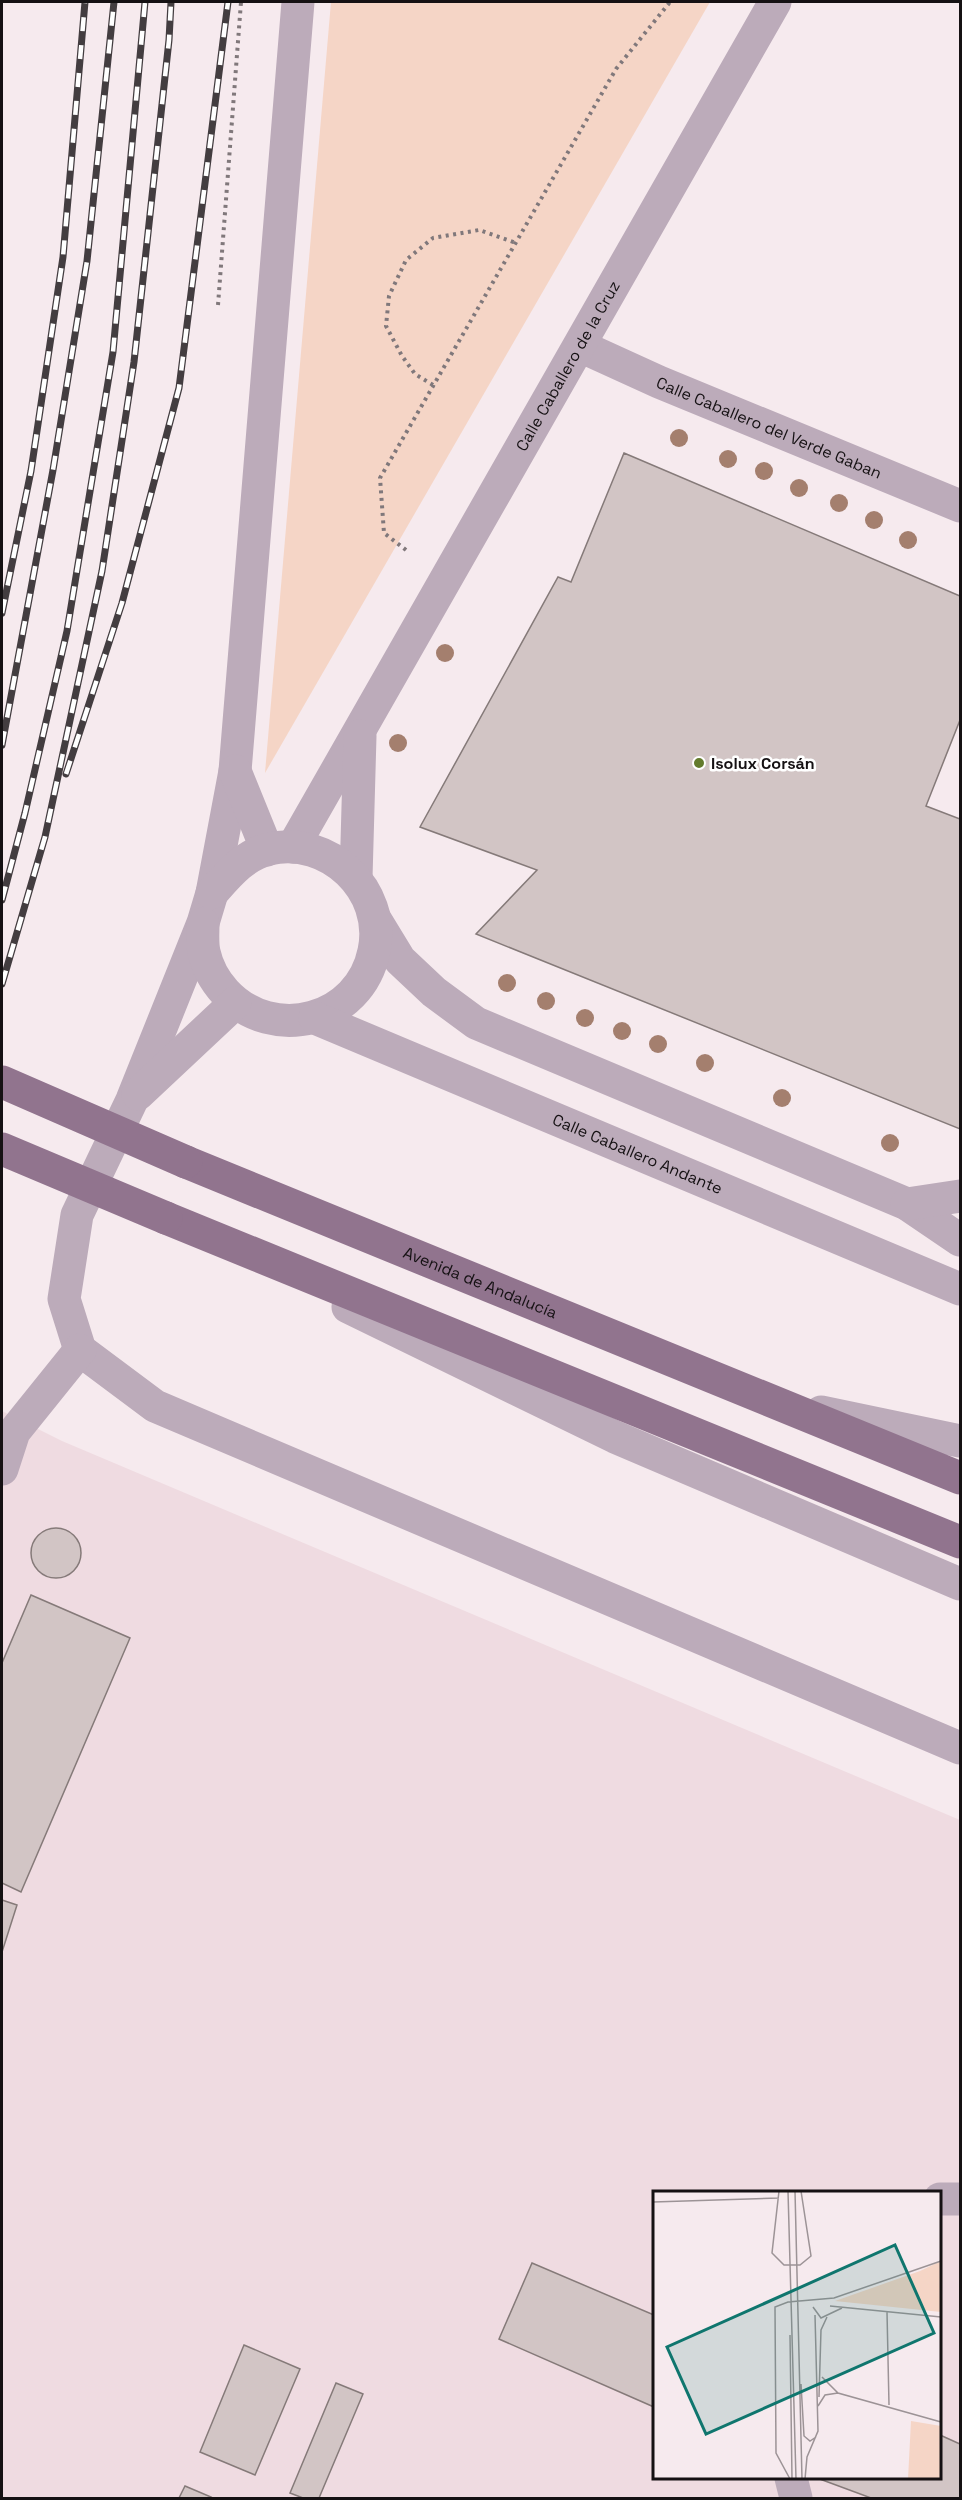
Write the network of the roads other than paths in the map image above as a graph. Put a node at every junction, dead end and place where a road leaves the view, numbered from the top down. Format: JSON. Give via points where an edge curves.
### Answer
{"nodes":[{"id":1,"x":298,"y":2,"type":"edge"},
{"id":2,"x":775,"y":2,"type":"edge"},
{"id":3,"x":580,"y":346,"type":"junction"},
{"id":4,"x":960,"y":506,"type":"edge"},
{"id":5,"x":360,"y":732,"type":"junction"},
{"id":6,"x":235,"y":771,"type":"junction"},
{"id":7,"x":280,"y":848,"type":"junction"},
{"id":8,"x":356,"y":878,"type":"junction"},
{"id":9,"x":208,"y":908,"type":"junction"},
{"id":10,"x":375,"y":919,"type":"junction"},
{"id":11,"x":235,"y":1003,"type":"junction"},
{"id":12,"x":315,"y":1018,"type":"junction"},
{"id":13,"x":2,"y":1082,"type":"edge"},
{"id":14,"x":132,"y":1100,"type":"junction"},
{"id":15,"x":2,"y":1149,"type":"edge"},
{"id":16,"x":960,"y":1196,"type":"edge"},
{"id":17,"x":907,"y":1204,"type":"junction"},
{"id":18,"x":166,"y":1218,"type":"junction"},
{"id":19,"x":960,"y":1240,"type":"edge"},
{"id":20,"x":960,"y":1289,"type":"edge"},
{"id":21,"x":80,"y":1350,"type":"junction"},
{"id":22,"x":777,"y":1403,"type":"junction"},
{"id":23,"x":960,"y":1441,"type":"edge"},
{"id":24,"x":2,"y":1469,"type":"edge"},
{"id":25,"x":960,"y":1478,"type":"edge"},
{"id":26,"x":960,"y":1542,"type":"edge"},
{"id":27,"x":960,"y":1584,"type":"edge"},
{"id":28,"x":960,"y":1748,"type":"edge"},
{"id":29,"x":941,"y":2199,"type":"edge"},
{"id":30,"x":960,"y":2199,"type":"edge"},
{"id":31,"x":791,"y":2479,"type":"edge"},
{"id":32,"x":796,"y":2499,"type":"edge"}],
"edges":[{"from":1,"to":6,"type":"street"},
{"from":2,"to":3,"type":"street","name":"Calle Caballero de la Cruz"},
{"from":3,"to":4,"type":"street","name":"Calle Caballero del Verde Gaban"},
{"from":3,"to":5,"type":"street","name":"Calle Caballero de la Cruz"},
{"from":5,"to":7,"type":"street","name":"Calle Caballero de la Cruz"},
{"from":5,"to":8,"type":"street","name":"Calle Caballero de la Cruz"},
{"from":6,"to":7,"type":"street"},
{"from":6,"to":9,"type":"street"},
{"from":7,"to":8,"type":"street","via":[[328,856]]},
{"from":7,"to":9,"type":"street","via":[[235,866]]},
{"from":8,"to":10,"type":"street"},
{"from":9,"to":11,"type":"street","via":[[204,952],[215,981]]},
{"from":9,"to":14,"type":"street"},
{"from":10,"to":12,"type":"street","via":[[375,951],[364,980],[343,1003]]},
{"from":10,"to":17,"type":"street","via":[[400,960],[476,1023]]},
{"from":11,"to":12,"type":"street","via":[[260,1017],[288,1021]]},
{"from":11,"to":14,"type":"street"},
{"from":12,"to":20,"type":"street","name":"Calle Caballero Andante"},
{"from":13,"to":22,"type":"main road","name":"Avenida de Andalucía","bridge":true,"via":[[186,1162]]},
{"from":14,"to":21,"type":"street","via":[[77,1215],[64,1299]]},
{"from":15,"to":18,"type":"main road","bridge":true},
{"from":16,"to":17,"type":"street"},
{"from":17,"to":19,"type":"street"},
{"from":18,"to":26,"type":"main road"},
{"from":18,"to":27,"type":"street","via":[[615,1437]]},
{"from":21,"to":24,"type":"street","via":[[14,1432]]},
{"from":21,"to":28,"type":"street","via":[[155,1406]]},
{"from":22,"to":23,"type":"street"},
{"from":22,"to":25,"type":"main road","name":"Avenida de Andalucía"},
{"from":29,"to":30,"type":"street"},
{"from":31,"to":32,"type":"street"}]}
